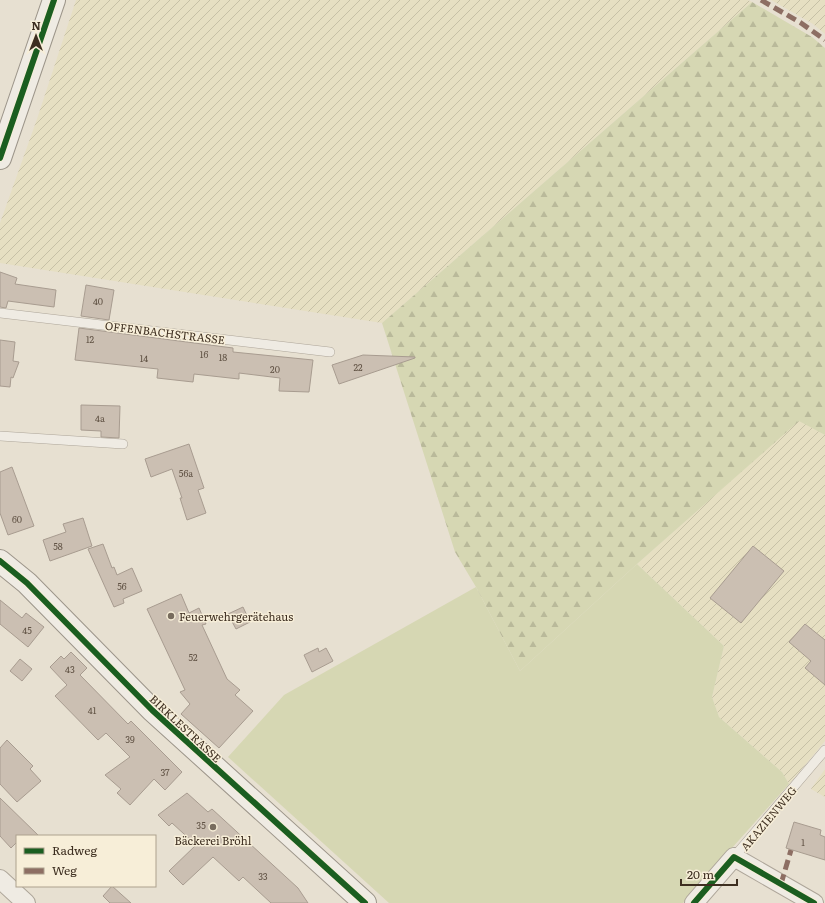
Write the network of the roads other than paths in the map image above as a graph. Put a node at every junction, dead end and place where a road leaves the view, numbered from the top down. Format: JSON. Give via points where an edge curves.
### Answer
{"nodes":[{"id":1,"x":54,"y":0,"type":"edge"},
{"id":2,"x":0,"y":158,"type":"edge"},
{"id":3,"x":0,"y":313,"type":"edge"},
{"id":4,"x":330,"y":352,"type":"dead end"},
{"id":5,"x":0,"y":436,"type":"edge"},
{"id":6,"x":123,"y":444,"type":"dead end"},
{"id":7,"x":0,"y":561,"type":"edge"},
{"id":8,"x":825,"y":750,"type":"edge"},
{"id":9,"x":734,"y":857,"type":"junction"},
{"id":10,"x":0,"y":879,"type":"edge"},
{"id":11,"x":26,"y":903,"type":"edge"},
{"id":12,"x":365,"y":903,"type":"edge"},
{"id":13,"x":694,"y":903,"type":"edge"},
{"id":14,"x":814,"y":903,"type":"edge"}],
"edges":[{"from":1,"to":2,"type":"street"},
{"from":3,"to":4,"type":"lane","name":"OFFENBACHSTRASSE"},
{"from":5,"to":6,"type":"lane"},
{"from":7,"to":12,"type":"street","name":"BIRKLESTRASSE","via":[[27,583],[152,710]]},
{"from":8,"to":9,"type":"lane","name":"AKAZIENWEG"},
{"from":9,"to":13,"type":"street","name":"AKAZIENWEG"},
{"from":9,"to":14,"type":"street"},
{"from":10,"to":11,"type":"street"}]}
